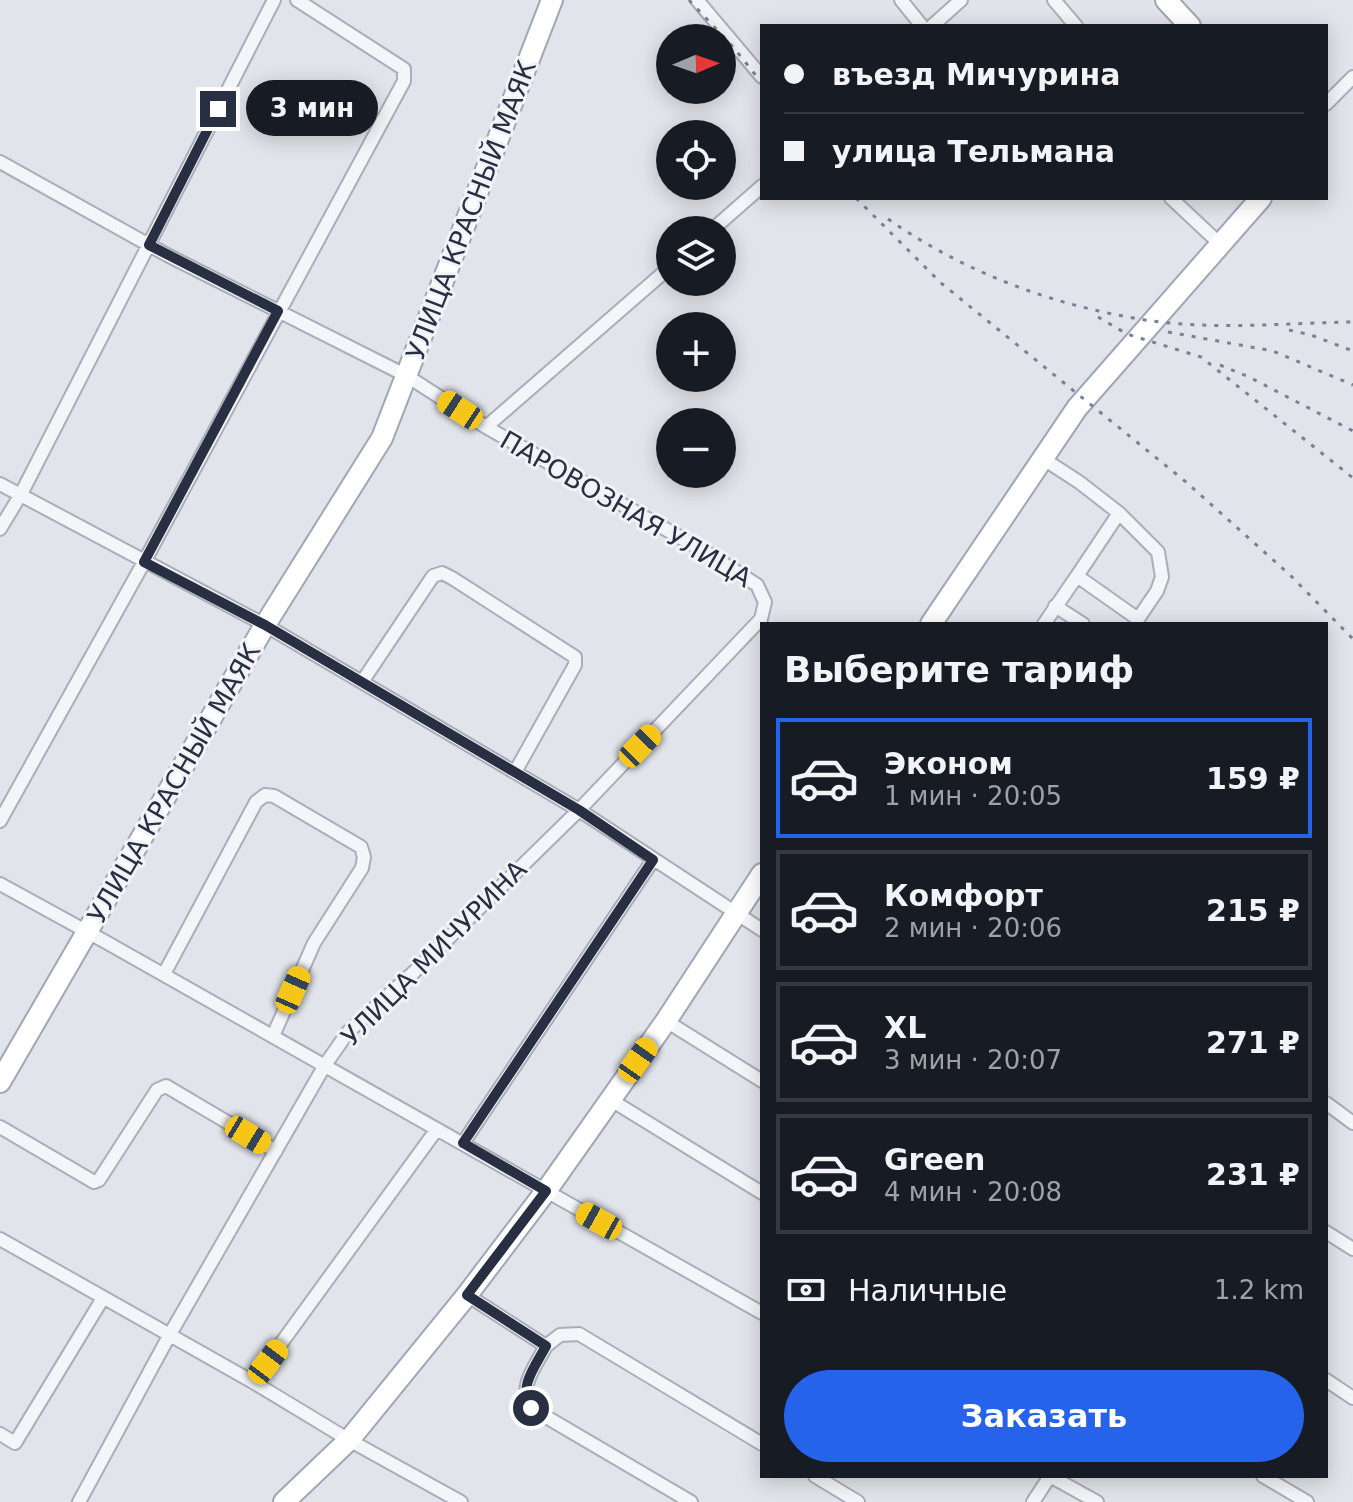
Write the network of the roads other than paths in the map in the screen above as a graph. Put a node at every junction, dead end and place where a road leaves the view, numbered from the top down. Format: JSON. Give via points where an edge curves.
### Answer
{"nodes":[{"id":1,"x":274,"y":0,"type":"edge"},
{"id":2,"x":297,"y":0,"type":"edge"},
{"id":3,"x":552,"y":0,"type":"edge"},
{"id":4,"x":697,"y":0,"type":"edge"},
{"id":5,"x":901,"y":0,"type":"edge"},
{"id":6,"x":961,"y":0,"type":"edge"},
{"id":7,"x":1054,"y":0,"type":"edge"},
{"id":8,"x":1166,"y":0,"type":"edge"},
{"id":9,"x":920,"y":24,"type":"edge"},
{"id":10,"x":934,"y":24,"type":"edge"},
{"id":11,"x":1074,"y":24,"type":"edge"},
{"id":12,"x":1188,"y":24,"type":"edge"},
{"id":13,"x":760,"y":75,"type":"edge"},
{"id":14,"x":1353,"y":77,"type":"edge"},
{"id":15,"x":1328,"y":102,"type":"edge"},
{"id":16,"x":0,"y":162,"type":"edge"},
{"id":17,"x":760,"y":188,"type":"edge"},
{"id":18,"x":1173,"y":200,"type":"edge"},
{"id":19,"x":1259,"y":200,"type":"edge"},
{"id":20,"x":728,"y":216,"type":"edge"},
{"id":21,"x":1220,"y":244,"type":"junction"},
{"id":22,"x":149,"y":245,"type":"junction"},
{"id":23,"x":656,"y":279,"type":"edge"},
{"id":24,"x":278,"y":311,"type":"junction"},
{"id":25,"x":407,"y":376,"type":"junction"},
{"id":26,"x":486,"y":427,"type":"junction"},
{"id":27,"x":1042,"y":458,"type":"junction"},
{"id":28,"x":0,"y":484,"type":"edge"},
{"id":29,"x":21,"y":494,"type":"junction"},
{"id":30,"x":1119,"y":513,"type":"junction"},
{"id":31,"x":0,"y":529,"type":"edge"},
{"id":32,"x":144,"y":562,"type":"junction"},
{"id":33,"x":1077,"y":576,"type":"junction"},
{"id":34,"x":1055,"y":606,"type":"junction"},
{"id":35,"x":761,"y":619,"type":"joint"},
{"id":36,"x":932,"y":622,"type":"edge"},
{"id":37,"x":1045,"y":622,"type":"edge"},
{"id":38,"x":1080,"y":622,"type":"edge"},
{"id":39,"x":265,"y":625,"type":"junction"},
{"id":40,"x":362,"y":682,"type":"junction"},
{"id":41,"x":515,"y":772,"type":"junction"},
{"id":42,"x":579,"y":810,"type":"junction"},
{"id":43,"x":0,"y":821,"type":"edge"},
{"id":44,"x":653,"y":860,"type":"junction"},
{"id":45,"x":760,"y":877,"type":"edge"},
{"id":46,"x":0,"y":884,"type":"edge"},
{"id":47,"x":735,"y":914,"type":"junction"},
{"id":48,"x":760,"y":929,"type":"edge"},
{"id":49,"x":88,"y":932,"type":"junction"},
{"id":50,"x":164,"y":974,"type":"junction"},
{"id":51,"x":666,"y":1021,"type":"junction"},
{"id":52,"x":273,"y":1036,"type":"junction"},
{"id":53,"x":325,"y":1065,"type":"junction"},
{"id":54,"x":760,"y":1080,"type":"edge"},
{"id":55,"x":0,"y":1082,"type":"edge"},
{"id":56,"x":611,"y":1100,"type":"junction"},
{"id":57,"x":1328,"y":1104,"type":"edge"},
{"id":58,"x":1353,"y":1123,"type":"edge"},
{"id":59,"x":0,"y":1127,"type":"edge"},
{"id":60,"x":437,"y":1129,"type":"junction"},
{"id":61,"x":463,"y":1143,"type":"junction"},
{"id":62,"x":276,"y":1151,"type":"junction"},
{"id":63,"x":546,"y":1191,"type":"junction"},
{"id":64,"x":760,"y":1192,"type":"edge"},
{"id":65,"x":1328,"y":1233,"type":"edge"},
{"id":66,"x":1,"y":1240,"type":"edge"},
{"id":67,"x":1353,"y":1249,"type":"edge"},
{"id":68,"x":467,"y":1295,"type":"junction"},
{"id":69,"x":103,"y":1298,"type":"junction"},
{"id":70,"x":760,"y":1309,"type":"edge"},
{"id":71,"x":169,"y":1336,"type":"junction"},
{"id":72,"x":546,"y":1346,"type":"junction"},
{"id":73,"x":1328,"y":1381,"type":"edge"},
{"id":74,"x":253,"y":1382,"type":"junction"},
{"id":75,"x":1353,"y":1398,"type":"edge"},
{"id":76,"x":0,"y":1434,"type":"edge"},
{"id":77,"x":349,"y":1440,"type":"junction"},
{"id":78,"x":760,"y":1443,"type":"edge"},
{"id":79,"x":818,"y":1478,"type":"edge"},
{"id":80,"x":1049,"y":1478,"type":"edge"},
{"id":81,"x":1054,"y":1478,"type":"edge"},
{"id":82,"x":1266,"y":1478,"type":"edge"},
{"id":83,"x":79,"y":1502,"type":"edge"},
{"id":84,"x":284,"y":1502,"type":"edge"},
{"id":85,"x":461,"y":1502,"type":"edge"},
{"id":86,"x":691,"y":1502,"type":"edge"},
{"id":87,"x":858,"y":1502,"type":"edge"},
{"id":88,"x":1033,"y":1502,"type":"edge"},
{"id":89,"x":1097,"y":1502,"type":"edge"},
{"id":90,"x":1307,"y":1502,"type":"edge"}],
"edges":[{"from":1,"to":22,"type":"street"},
{"from":2,"to":24,"type":"street","via":[[395,62],[404,69],[404,81]]},
{"from":3,"to":25,"type":"main road","name":"УЛИЦА КРАСНЫЙ МАЯК"},
{"from":4,"to":13,"type":"street"},
{"from":5,"to":9,"type":"street"},
{"from":6,"to":10,"type":"street"},
{"from":7,"to":11,"type":"street"},
{"from":8,"to":12,"type":"main road"},
{"from":14,"to":15,"type":"street"},
{"from":16,"to":22,"type":"street","name":"ПАРОВОЗНАЯ УЛИЦА"},
{"from":17,"to":20,"type":"street"},
{"from":18,"to":21,"type":"street"},
{"from":19,"to":21,"type":"main road"},
{"from":21,"to":27,"type":"main road","via":[[1077,408]]},
{"from":22,"to":24,"type":"street","name":"ПАРОВОЗНАЯ УЛИЦА"},
{"from":22,"to":29,"type":"street"},
{"from":23,"to":26,"type":"street"},
{"from":24,"to":25,"type":"street","name":"ПАРОВОЗНАЯ УЛИЦА"},
{"from":24,"to":32,"type":"street"},
{"from":25,"to":26,"type":"street","name":"ПАРОВОЗНАЯ УЛИЦА"},
{"from":25,"to":39,"type":"main road","name":"УЛИЦА КРАСНЫЙ МАЯК","via":[[382,438]]},
{"from":26,"to":35,"type":"street","name":"ПАРОВОЗНАЯ УЛИЦА","via":[[757,585],[765,602]]},
{"from":27,"to":30,"type":"street"},
{"from":27,"to":36,"type":"main road"},
{"from":28,"to":29,"type":"street"},
{"from":29,"to":31,"type":"street"},
{"from":29,"to":32,"type":"street"},
{"from":30,"to":33,"type":"street"},
{"from":30,"to":33,"type":"street","via":[[1158,552],[1162,577],[1157,591],[1138,619]]},
{"from":32,"to":39,"type":"street"},
{"from":32,"to":43,"type":"street"},
{"from":33,"to":34,"type":"street"},
{"from":34,"to":37,"type":"street"},
{"from":34,"to":38,"type":"street"},
{"from":35,"to":42,"type":"street","name":"УЛИЦА МИЧУРИНА"},
{"from":39,"to":40,"type":"street"},
{"from":39,"to":49,"type":"main road","name":"УЛИЦА КРАСНЫЙ МАЯК"},
{"from":40,"to":41,"type":"street"},
{"from":40,"to":41,"type":"street","via":[[433,576],[452,578],[575,657]]},
{"from":41,"to":42,"type":"street"},
{"from":42,"to":44,"type":"street"},
{"from":42,"to":53,"type":"street","name":"УЛИЦА МИЧУРИНА","via":[[348,1032]]},
{"from":44,"to":47,"type":"street"},
{"from":44,"to":61,"type":"street"},
{"from":45,"to":47,"type":"main road"},
{"from":46,"to":49,"type":"street"},
{"from":47,"to":48,"type":"street"},
{"from":47,"to":51,"type":"main road"},
{"from":49,"to":50,"type":"street"},
{"from":49,"to":55,"type":"main road","name":"УЛИЦА КРАСНЫЙ МАЯК"},
{"from":50,"to":52,"type":"street"},
{"from":50,"to":52,"type":"street","via":[[256,802],[274,796],[361,847],[364,857],[314,943]]},
{"from":51,"to":54,"type":"street"},
{"from":51,"to":56,"type":"main road"},
{"from":52,"to":53,"type":"street"},
{"from":53,"to":60,"type":"street"},
{"from":53,"to":62,"type":"street","name":"УЛИЦА МИЧУРИНА"},
{"from":56,"to":63,"type":"main road"},
{"from":56,"to":64,"type":"street"},
{"from":57,"to":58,"type":"street"},
{"from":59,"to":62,"type":"street","via":[[94,1182],[157,1090],[166,1086]]},
{"from":60,"to":61,"type":"street"},
{"from":60,"to":74,"type":"street"},
{"from":61,"to":63,"type":"street"},
{"from":62,"to":71,"type":"street","name":"УЛИЦА МИЧУРИНА"},
{"from":63,"to":68,"type":"main road"},
{"from":63,"to":70,"type":"street"},
{"from":65,"to":67,"type":"street"},
{"from":66,"to":69,"type":"street"},
{"from":68,"to":72,"type":"street"},
{"from":68,"to":77,"type":"main road"},
{"from":69,"to":71,"type":"street"},
{"from":69,"to":76,"type":"street","via":[[15,1443]]},
{"from":71,"to":74,"type":"street"},
{"from":71,"to":83,"type":"street","name":"УЛИЦА МИЧУРИНА"},
{"from":72,"to":78,"type":"street","via":[[560,1335],[579,1334]]},
{"from":72,"to":86,"type":"street","via":[[525,1387],[531,1408]]},
{"from":73,"to":75,"type":"street"},
{"from":74,"to":77,"type":"street"},
{"from":77,"to":84,"type":"main road"},
{"from":77,"to":85,"type":"street"},
{"from":79,"to":87,"type":"street"},
{"from":80,"to":88,"type":"street"},
{"from":81,"to":89,"type":"street"},
{"from":82,"to":90,"type":"street"}]}
